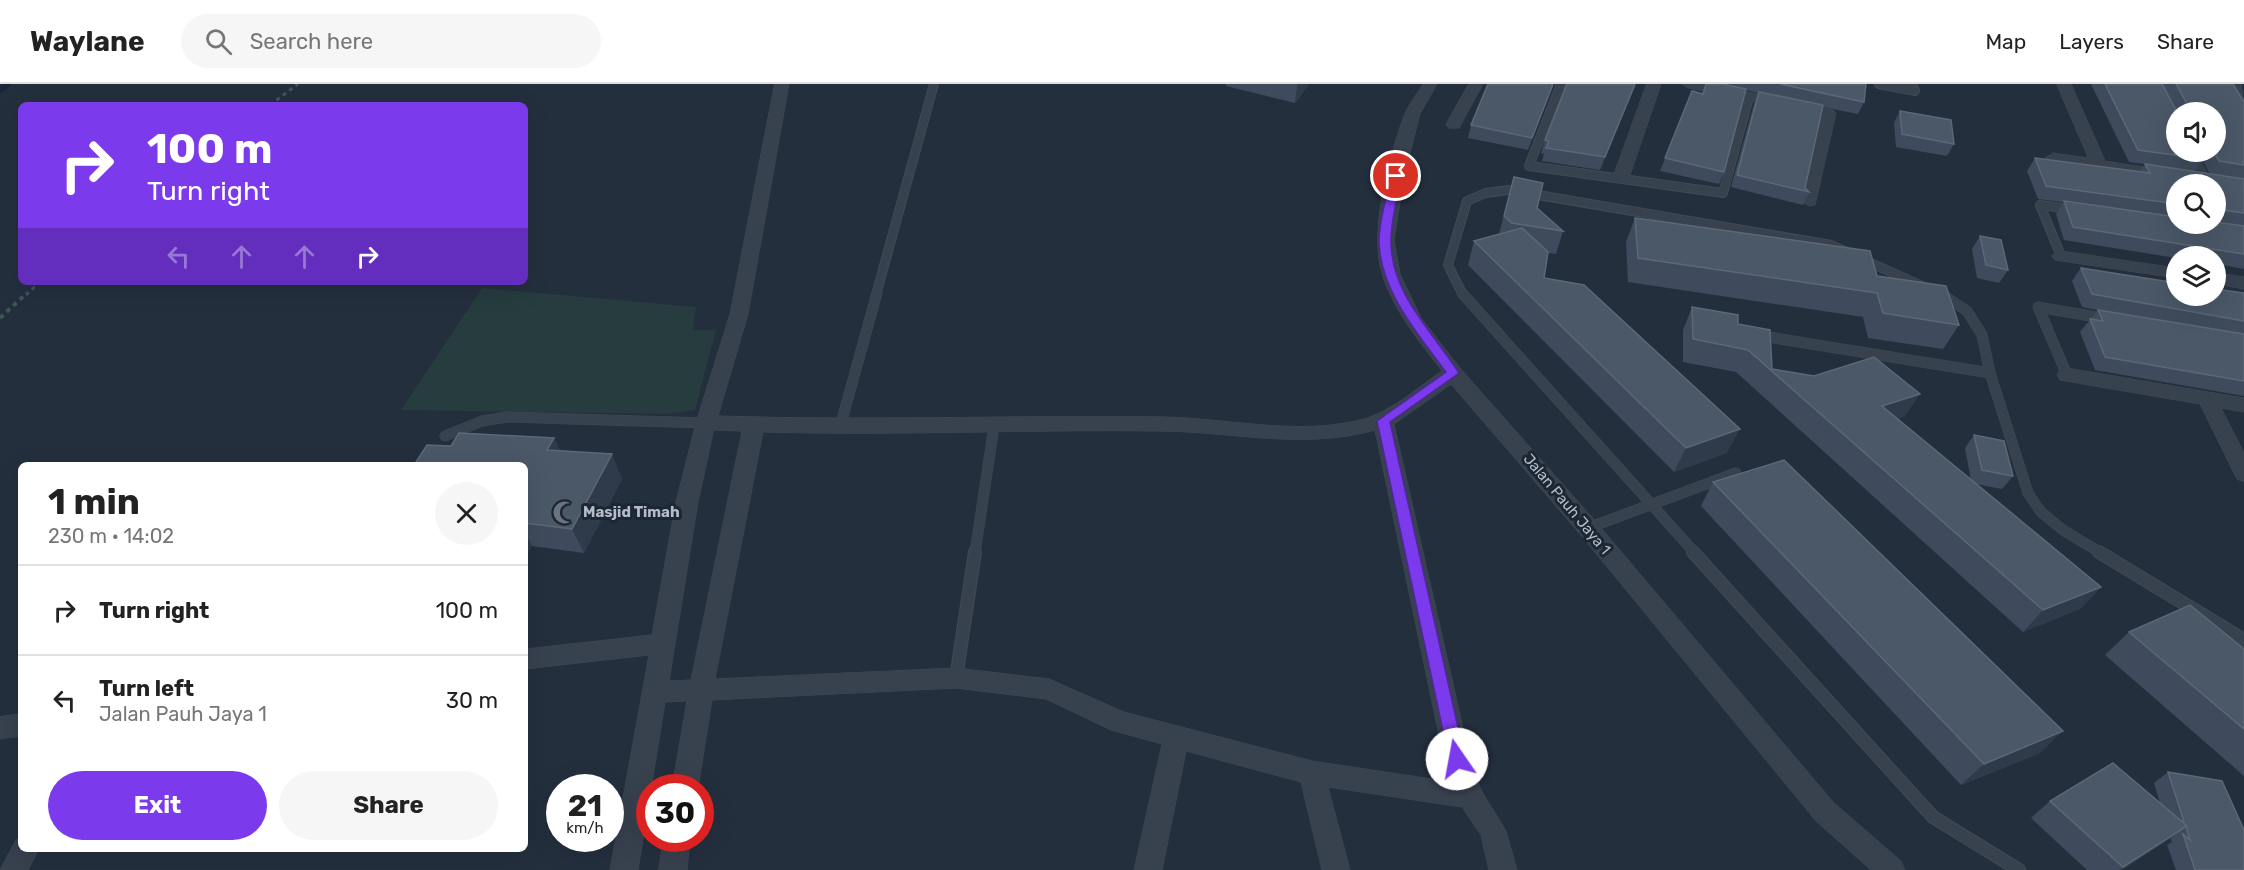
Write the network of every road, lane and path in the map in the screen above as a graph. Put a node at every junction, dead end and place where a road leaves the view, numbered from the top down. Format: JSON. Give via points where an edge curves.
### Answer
{"nodes":[{"id":1,"x":298,"y":84,"type":"edge"},
{"id":2,"x":782,"y":84,"type":"edge"},
{"id":3,"x":933,"y":84,"type":"edge"},
{"id":4,"x":1430,"y":84,"type":"edge"},
{"id":5,"x":1476,"y":84,"type":"edge"},
{"id":6,"x":1561,"y":84,"type":"edge"},
{"id":7,"x":1654,"y":84,"type":"edge"},
{"id":8,"x":1689,"y":84,"type":"edge"},
{"id":9,"x":1879,"y":84,"type":"edge"},
{"id":10,"x":1912,"y":84,"type":"edge"},
{"id":11,"x":2064,"y":84,"type":"edge"},
{"id":12,"x":2234,"y":84,"type":"edge"},
{"id":13,"x":1749,"y":97,"type":"junction"},
{"id":14,"x":2244,"y":99,"type":"edge"},
{"id":15,"x":274,"y":102,"type":"edge"},
{"id":16,"x":1454,"y":125,"type":"dead end"},
{"id":17,"x":2053,"y":158,"type":"edge"},
{"id":18,"x":2099,"y":165,"type":"junction"},
{"id":19,"x":2166,"y":174,"type":"edge"},
{"id":20,"x":1621,"y":178,"type":"junction"},
{"id":21,"x":1809,"y":201,"type":"edge"},
{"id":22,"x":2085,"y":211,"type":"edge"},
{"id":23,"x":2061,"y":256,"type":"joint"},
{"id":24,"x":2166,"y":272,"type":"edge"},
{"id":25,"x":2226,"y":280,"type":"edge"},
{"id":26,"x":2244,"y":283,"type":"edge"},
{"id":27,"x":37,"y":285,"type":"edge"},
{"id":28,"x":0,"y":318,"type":"edge"},
{"id":29,"x":2118,"y":320,"type":"edge"},
{"id":30,"x":1750,"y":334,"type":"edge"},
{"id":31,"x":1453,"y":373,"type":"junction"},
{"id":32,"x":1990,"y":373,"type":"junction"},
{"id":33,"x":2067,"y":375,"type":"joint"},
{"id":34,"x":2207,"y":399,"type":"junction"},
{"id":35,"x":2244,"y":405,"type":"edge"},
{"id":36,"x":1383,"y":421,"type":"junction"},
{"id":37,"x":706,"y":423,"type":"junction"},
{"id":38,"x":754,"y":424,"type":"junction"},
{"id":39,"x":994,"y":426,"type":"junction"},
{"id":40,"x":840,"y":427,"type":"junction"},
{"id":41,"x":445,"y":436,"type":"dead end"},
{"id":42,"x":1736,"y":473,"type":"edge"},
{"id":43,"x":2244,"y":474,"type":"edge"},
{"id":44,"x":1653,"y":504,"type":"junction"},
{"id":45,"x":1588,"y":528,"type":"junction"},
{"id":46,"x":2244,"y":640,"type":"edge"},
{"id":47,"x":662,"y":644,"type":"junction"},
{"id":48,"x":528,"y":659,"type":"edge"},
{"id":49,"x":956,"y":678,"type":"junction"},
{"id":50,"x":701,"y":689,"type":"junction"},
{"id":51,"x":654,"y":692,"type":"junction"},
{"id":52,"x":18,"y":725,"type":"edge"},
{"id":53,"x":0,"y":728,"type":"edge"},
{"id":54,"x":1176,"y":737,"type":"junction"},
{"id":55,"x":1312,"y":773,"type":"junction"},
{"id":56,"x":687,"y":774,"type":"edge"},
{"id":57,"x":1470,"y":796,"type":"junction"},
{"id":58,"x":24,"y":852,"type":"edge"},
{"id":59,"x":675,"y":852,"type":"edge"},
{"id":60,"x":13,"y":870,"type":"edge"},
{"id":61,"x":624,"y":870,"type":"edge"},
{"id":62,"x":673,"y":870,"type":"edge"},
{"id":63,"x":1148,"y":870,"type":"edge"},
{"id":64,"x":1336,"y":870,"type":"edge"},
{"id":65,"x":1503,"y":870,"type":"edge"},
{"id":66,"x":1891,"y":870,"type":"edge"},
{"id":67,"x":2019,"y":870,"type":"edge"}],
"edges":[{"from":1,"to":15,"type":"path"},
{"from":2,"to":37,"type":"street","via":[[739,314]]},
{"from":3,"to":40,"type":"lane"},
{"from":4,"to":31,"type":"street","name":"Jalan Pauh Jaya 1","via":[[1412,114],[1385,240],[1390,274],[1413,320]]},
{"from":5,"to":16,"type":"street"},
{"from":6,"to":20,"type":"lane","via":[[1529,166]]},
{"from":7,"to":20,"type":"street"},
{"from":8,"to":13,"type":"street"},
{"from":9,"to":10,"type":"lane","via":[[1915,91]]},
{"from":11,"to":18,"type":"street"},
{"from":12,"to":14,"type":"street"},
{"from":13,"to":20,"type":"lane","via":[[1723,193]]},
{"from":13,"to":21,"type":"street","via":[[1828,113]]},
{"from":17,"to":18,"type":"street"},
{"from":18,"to":19,"type":"street"},
{"from":22,"to":23,"type":"lane","via":[[2040,205]]},
{"from":23,"to":24,"type":"street"},
{"from":25,"to":26,"type":"street"},
{"from":27,"to":28,"type":"path"},
{"from":29,"to":33,"type":"lane","via":[[2038,307]]},
{"from":30,"to":32,"type":"lane"},
{"from":31,"to":36,"type":"street"},
{"from":31,"to":45,"type":"street","name":"Jalan Pauh Jaya 1"},
{"from":32,"to":44,"type":"lane","via":[[1982,335],[1967,311],[1946,297],[1831,245],[1509,190],[1467,201],[1448,264],[1465,299]]},
{"from":32,"to":46,"type":"lane","via":[[2028,493],[2041,512]]},
{"from":33,"to":34,"type":"street"},
{"from":34,"to":35,"type":"street"},
{"from":34,"to":43,"type":"street"},
{"from":36,"to":39,"type":"street","via":[[1355,429],[1304,433],[1164,424]]},
{"from":36,"to":57,"type":"street","via":[[1457,759]]},
{"from":37,"to":38,"type":"street"},
{"from":37,"to":41,"type":"lane","via":[[507,417],[482,421]]},
{"from":37,"to":47,"type":"street","via":[[687,502]]},
{"from":38,"to":40,"type":"street"},
{"from":38,"to":50,"type":"street"},
{"from":39,"to":40,"type":"street"},
{"from":39,"to":49,"type":"lane"},
{"from":42,"to":44,"type":"lane"},
{"from":44,"to":45,"type":"lane"},
{"from":44,"to":67,"type":"lane","via":[[1933,818]]},
{"from":45,"to":66,"type":"street","name":"Jalan Pauh Jaya 1","via":[[1825,812]]},
{"from":47,"to":48,"type":"street"},
{"from":47,"to":51,"type":"street"},
{"from":49,"to":50,"type":"street"},
{"from":49,"to":54,"type":"street","via":[[1049,689],[1120,722]]},
{"from":50,"to":51,"type":"street"},
{"from":50,"to":56,"type":"street"},
{"from":51,"to":61,"type":"street"},
{"from":52,"to":53,"type":"street"},
{"from":54,"to":55,"type":"street"},
{"from":54,"to":63,"type":"street"},
{"from":55,"to":57,"type":"street"},
{"from":55,"to":64,"type":"street"},
{"from":57,"to":65,"type":"street","via":[[1493,831]]},
{"from":58,"to":60,"type":"street"},
{"from":59,"to":62,"type":"street"}]}
